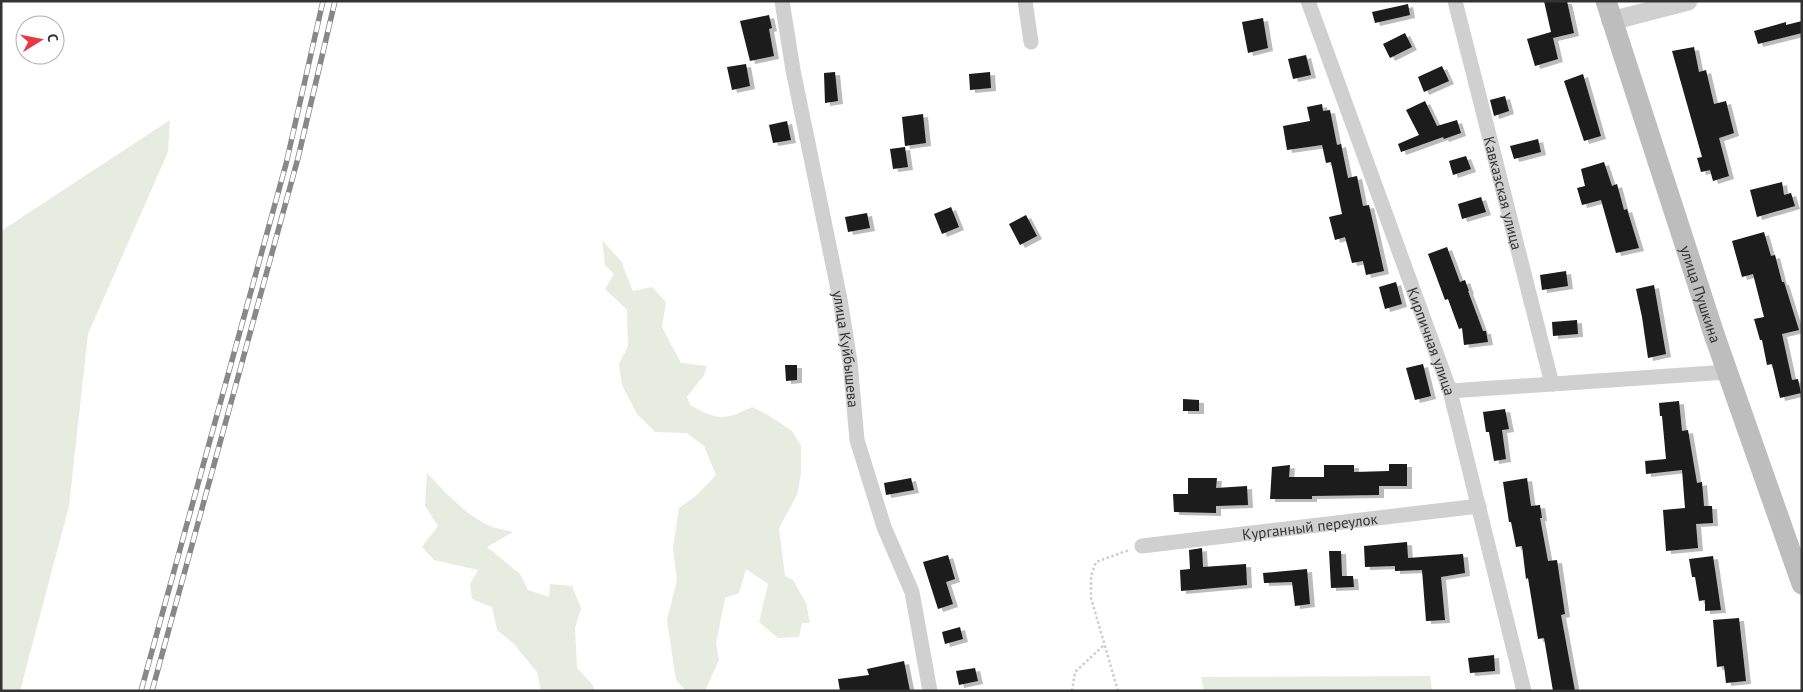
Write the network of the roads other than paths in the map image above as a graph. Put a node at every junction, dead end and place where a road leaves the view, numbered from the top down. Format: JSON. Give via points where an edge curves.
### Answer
{"nodes":[{"id":1,"x":782,"y":1,"type":"edge"},
{"id":2,"x":1025,"y":1,"type":"edge"},
{"id":3,"x":1308,"y":1,"type":"edge"},
{"id":4,"x":1455,"y":1,"type":"edge"},
{"id":5,"x":1688,"y":1,"type":"edge"},
{"id":6,"x":1608,"y":11,"type":"edge"},
{"id":7,"x":1031,"y":42,"type":"dead end"},
{"id":8,"x":1727,"y":372,"type":"junction"},
{"id":9,"x":1552,"y":384,"type":"junction"},
{"id":10,"x":1450,"y":390,"type":"junction"},
{"id":11,"x":1479,"y":506,"type":"junction"},
{"id":12,"x":1142,"y":546,"type":"road end"},
{"id":13,"x":1798,"y":562,"type":"edge"},
{"id":14,"x":1802,"y":584,"type":"edge"},
{"id":15,"x":930,"y":691,"type":"edge"},
{"id":16,"x":1524,"y":691,"type":"edge"}],
"edges":[{"from":1,"to":15,"type":"street","name":"улица Куйбышева","via":[[840,299],[857,440],[884,528],[912,592]]},
{"from":2,"to":7,"type":"street"},
{"from":3,"to":10,"type":"street","name":"Кирпичная улица"},
{"from":4,"to":9,"type":"street","name":"Кавказская улица"},
{"from":5,"to":6,"type":"street"},
{"from":6,"to":8,"type":"main road","name":"улица Пушкина"},
{"from":8,"to":9,"type":"street"},
{"from":8,"to":13,"type":"main road","name":"улица Пушкина"},
{"from":9,"to":10,"type":"street"},
{"from":10,"to":11,"type":"street","name":"Кирпичная улица"},
{"from":11,"to":12,"type":"street","name":"Курганный переулок"},
{"from":11,"to":16,"type":"street","name":"Кирпичная улица"},
{"from":13,"to":14,"type":"main road","name":"улица Пушкина"}]}
